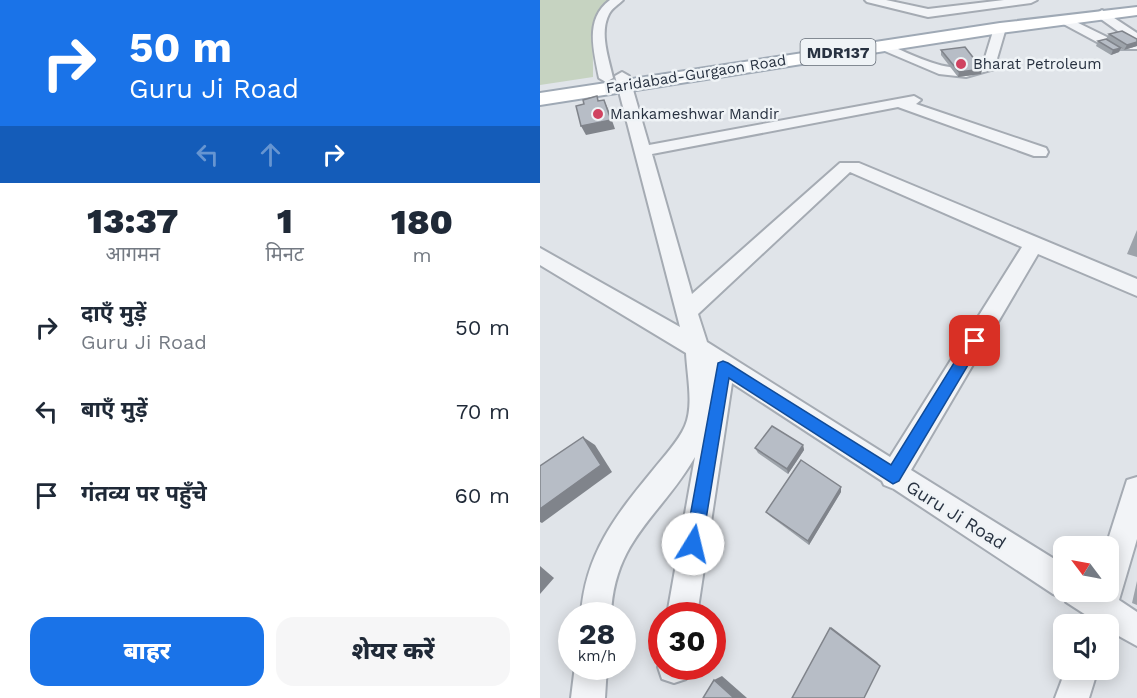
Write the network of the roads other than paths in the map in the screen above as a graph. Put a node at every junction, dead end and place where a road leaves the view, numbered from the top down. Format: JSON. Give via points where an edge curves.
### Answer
{"nodes":[{"id":1,"x":617,"y":0,"type":"edge"},
{"id":2,"x":871,"y":0,"type":"edge"},
{"id":3,"x":1031,"y":0,"type":"edge"},
{"id":4,"x":1137,"y":5,"type":"edge"},
{"id":5,"x":1104,"y":7,"type":"edge"},
{"id":6,"x":1137,"y":11,"type":"edge"},
{"id":7,"x":1062,"y":20,"type":"junction"},
{"id":8,"x":1000,"y":28,"type":"junction"},
{"id":9,"x":1137,"y":39,"type":"edge"},
{"id":10,"x":1137,"y":45,"type":"edge"},
{"id":11,"x":879,"y":46,"type":"junction"},
{"id":12,"x":860,"y":49,"type":"junction"},
{"id":13,"x":618,"y":79,"type":"junction"},
{"id":14,"x":950,"y":84,"type":"dead end"},
{"id":15,"x":540,"y":88,"type":"edge"},
{"id":16,"x":540,"y":99,"type":"edge"},
{"id":17,"x":643,"y":151,"type":"junction"},
{"id":18,"x":1040,"y":152,"type":"dead end"},
{"id":19,"x":1033,"y":245,"type":"junction"},
{"id":20,"x":540,"y":255,"type":"edge"},
{"id":21,"x":1137,"y":288,"type":"edge"},
{"id":22,"x":686,"y":312,"type":"junction"},
{"id":23,"x":697,"y":348,"type":"junction"},
{"id":24,"x":723,"y":367,"type":"junction"},
{"id":25,"x":893,"y":476,"type":"junction"},
{"id":26,"x":1137,"y":490,"type":"edge"},
{"id":27,"x":1053,"y":576,"type":"edge"},
{"id":28,"x":597,"y":602,"type":"edge"},
{"id":29,"x":684,"y":602,"type":"edge"},
{"id":30,"x":1104,"y":603,"type":"edge"},
{"id":31,"x":1137,"y":630,"type":"edge"},
{"id":32,"x":590,"y":680,"type":"edge"},
{"id":33,"x":1078,"y":680,"type":"edge"},
{"id":34,"x":588,"y":698,"type":"edge"},
{"id":35,"x":1072,"y":698,"type":"edge"}],
"edges":[{"from":1,"to":13,"type":"street","via":[[602,14],[598,29]]},
{"from":2,"to":3,"type":"street","via":[[928,13]]},
{"from":4,"to":5,"type":"main road","name":"Faridabad-Gurgaon Road","number":"MDR137"},
{"from":5,"to":6,"type":"main road","name":"Faridabad-Gurgaon Road","number":"MDR137"},
{"from":5,"to":7,"type":"main road","name":"Faridabad-Gurgaon Road","number":"MDR137"},
{"from":5,"to":9,"type":"street"},
{"from":5,"to":13,"type":"main road","name":"Faridabad-Gurgaon Road","number":"MDR137"},
{"from":7,"to":8,"type":"main road","name":"Faridabad-Gurgaon Road","number":"MDR137"},
{"from":7,"to":10,"type":"street","via":[[1115,46]]},
{"from":8,"to":11,"type":"main road","name":"Faridabad-Gurgaon Road","number":"MDR137"},
{"from":8,"to":11,"type":"street","via":[[988,66],[969,72],[944,71]]},
{"from":11,"to":12,"type":"main road","name":"Faridabad-Gurgaon Road","number":"MDR137"},
{"from":12,"to":13,"type":"main road","name":"Faridabad-Gurgaon Road","number":"MDR137"},
{"from":12,"to":14,"type":"street"},
{"from":13,"to":15,"type":"main road","name":"Faridabad-Gurgaon Road","number":"MDR137"},
{"from":13,"to":16,"type":"main road","name":"Faridabad-Gurgaon Road","number":"MDR137"},
{"from":13,"to":17,"type":"street"},
{"from":17,"to":18,"type":"street","via":[[907,101]]},
{"from":17,"to":22,"type":"street"},
{"from":19,"to":21,"type":"street"},
{"from":19,"to":22,"type":"street","via":[[846,167]]},
{"from":19,"to":25,"type":"street"},
{"from":20,"to":23,"type":"street","name":"Guru Ji Road"},
{"from":22,"to":23,"type":"street"},
{"from":23,"to":24,"type":"street","name":"Guru Ji Road"},
{"from":23,"to":28,"type":"street","via":[[701,408],[698,428],[684,452],[625,526],[609,555]]},
{"from":24,"to":25,"type":"street","name":"Guru Ji Road"},
{"from":24,"to":29,"type":"street"},
{"from":25,"to":27,"type":"street","name":"Guru Ji Road"},
{"from":26,"to":30,"type":"street"},
{"from":30,"to":31,"type":"street"},
{"from":32,"to":34,"type":"street"},
{"from":33,"to":35,"type":"street"}]}
